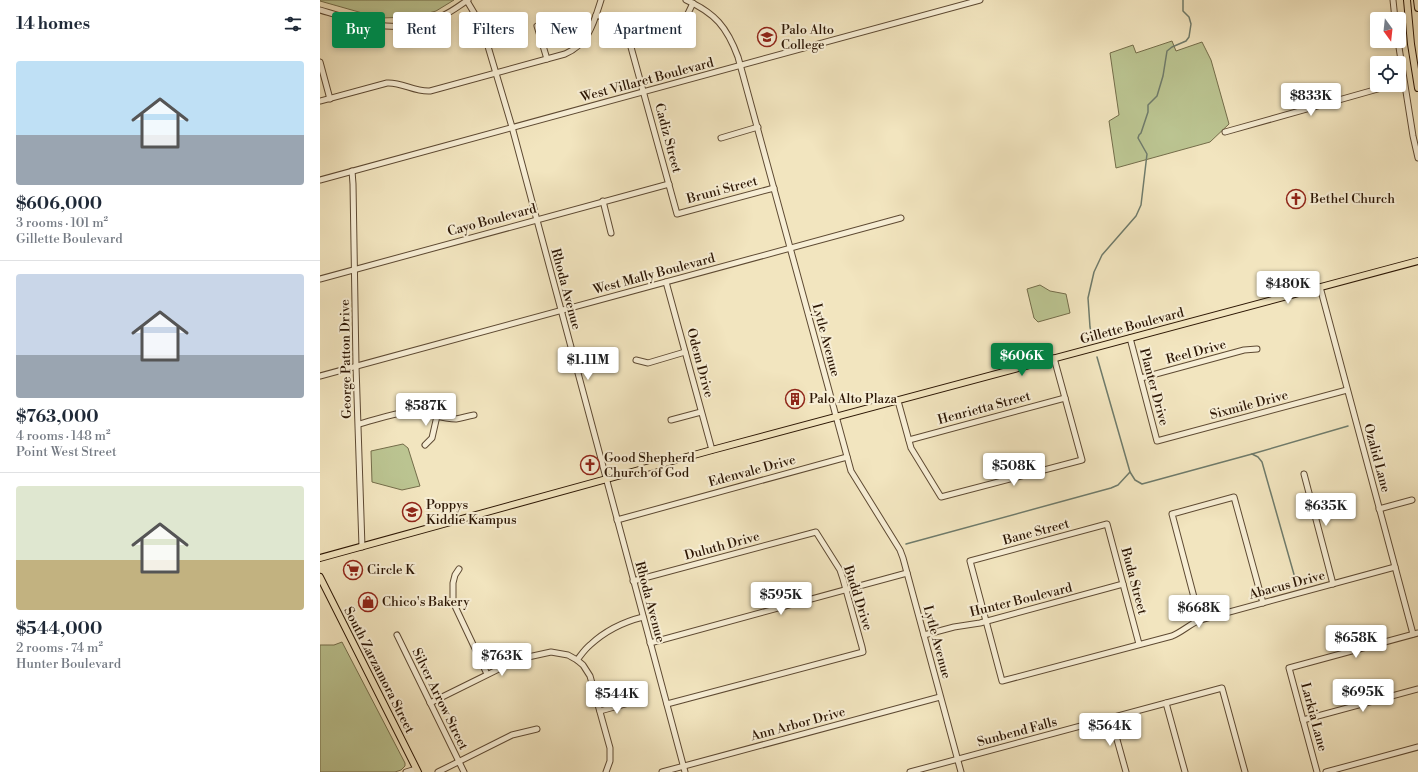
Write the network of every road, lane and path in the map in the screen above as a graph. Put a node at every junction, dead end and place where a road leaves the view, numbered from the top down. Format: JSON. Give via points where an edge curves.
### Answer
{"nodes":[{"id":1,"x":467,"y":0,"type":"edge"},
{"id":2,"x":601,"y":0,"type":"edge"},
{"id":3,"x":686,"y":0,"type":"edge"},
{"id":4,"x":980,"y":0,"type":"edge"},
{"id":5,"x":1393,"y":0,"type":"edge"},
{"id":6,"x":1406,"y":0,"type":"edge"},
{"id":7,"x":1417,"y":0,"type":"edge"},
{"id":8,"x":693,"y":3,"type":"junction"},
{"id":9,"x":1418,"y":8,"type":"edge"},
{"id":10,"x":320,"y":10,"type":"edge"},
{"id":11,"x":689,"y":12,"type":"edge"},
{"id":12,"x":1394,"y":12,"type":"edge"},
{"id":13,"x":332,"y":13,"type":"edge"},
{"id":14,"x":596,"y":15,"type":"junction"},
{"id":15,"x":385,"y":26,"type":"edge"},
{"id":16,"x":544,"y":48,"type":"edge"},
{"id":17,"x":547,"y":59,"type":"junction"},
{"id":18,"x":320,"y":62,"type":"edge"},
{"id":19,"x":740,"y":66,"type":"junction"},
{"id":20,"x":496,"y":73,"type":"junction"},
{"id":21,"x":1418,"y":88,"type":"edge"},
{"id":22,"x":1370,"y":91,"type":"edge"},
{"id":23,"x":644,"y":92,"type":"junction"},
{"id":24,"x":1404,"y":92,"type":"edge"},
{"id":25,"x":330,"y":99,"type":"junction"},
{"id":26,"x":320,"y":101,"type":"edge"},
{"id":27,"x":512,"y":127,"type":"junction"},
{"id":28,"x":758,"y":127,"type":"junction"},
{"id":29,"x":1225,"y":132,"type":"dead end"},
{"id":30,"x":721,"y":138,"type":"dead end"},
{"id":31,"x":1418,"y":158,"type":"edge"},
{"id":32,"x":352,"y":172,"type":"junction"},
{"id":33,"x":320,"y":180,"type":"edge"},
{"id":34,"x":669,"y":184,"type":"junction"},
{"id":35,"x":774,"y":188,"type":"junction"},
{"id":36,"x":603,"y":201,"type":"junction"},
{"id":37,"x":677,"y":214,"type":"joint"},
{"id":38,"x":901,"y":218,"type":"dead end"},
{"id":39,"x":536,"y":219,"type":"junction"},
{"id":40,"x":611,"y":232,"type":"dead end"},
{"id":41,"x":790,"y":249,"type":"junction"},
{"id":42,"x":1418,"y":261,"type":"edge"},
{"id":43,"x":355,"y":269,"type":"junction"},
{"id":44,"x":320,"y":279,"type":"edge"},
{"id":45,"x":666,"y":282,"type":"junction"},
{"id":46,"x":1320,"y":287,"type":"junction"},
{"id":47,"x":561,"y":310,"type":"junction"},
{"id":48,"x":1130,"y":338,"type":"junction"},
{"id":49,"x":1257,"y":349,"type":"dead end"},
{"id":50,"x":686,"y":352,"type":"junction"},
{"id":51,"x":1054,"y":358,"type":"junction"},
{"id":52,"x":636,"y":360,"type":"dead end"},
{"id":53,"x":356,"y":366,"type":"junction"},
{"id":54,"x":320,"y":376,"type":"edge"},
{"id":55,"x":1141,"y":378,"type":"junction"},
{"id":56,"x":1347,"y":390,"type":"junction"},
{"id":57,"x":1065,"y":398,"type":"junction"},
{"id":58,"x":898,"y":400,"type":"junction"},
{"id":59,"x":701,"y":412,"type":"junction"},
{"id":60,"x":474,"y":415,"type":"dead end"},
{"id":61,"x":437,"y":416,"type":"junction"},
{"id":62,"x":836,"y":418,"type":"junction"},
{"id":63,"x":671,"y":420,"type":"dead end"},
{"id":64,"x":358,"y":424,"type":"junction"},
{"id":65,"x":909,"y":440,"type":"junction"},
{"id":66,"x":1157,"y":441,"type":"joint"},
{"id":67,"x":425,"y":445,"type":"dead end"},
{"id":68,"x":712,"y":450,"type":"junction"},
{"id":69,"x":847,"y":457,"type":"junction"},
{"id":70,"x":1304,"y":474,"type":"dead end"},
{"id":71,"x":606,"y":480,"type":"junction"},
{"id":72,"x":1412,"y":500,"type":"dead end"},
{"id":73,"x":1380,"y":509,"type":"junction"},
{"id":74,"x":617,"y":520,"type":"junction"},
{"id":75,"x":1107,"y":524,"type":"joint"},
{"id":76,"x":816,"y":532,"type":"joint"},
{"id":77,"x":362,"y":547,"type":"junction"},
{"id":78,"x":320,"y":558,"type":"edge"},
{"id":79,"x":1395,"y":567,"type":"junction"},
{"id":80,"x":459,"y":569,"type":"dead end"},
{"id":81,"x":907,"y":573,"type":"junction"},
{"id":82,"x":320,"y":577,"type":"edge"},
{"id":83,"x":633,"y":581,"type":"junction"},
{"id":84,"x":1124,"y":584,"type":"junction"},
{"id":85,"x":1332,"y":584,"type":"junction"},
{"id":86,"x":847,"y":590,"type":"junction"},
{"id":87,"x":1264,"y":603,"type":"junction"},
{"id":88,"x":643,"y":617,"type":"junction"},
{"id":89,"x":1200,"y":620,"type":"junction"},
{"id":90,"x":986,"y":622,"type":"junction"},
{"id":91,"x":1416,"y":634,"type":"edge"},
{"id":92,"x":397,"y":635,"type":"dead end"},
{"id":93,"x":924,"y":635,"type":"junction"},
{"id":94,"x":650,"y":643,"type":"junction"},
{"id":95,"x":1139,"y":644,"type":"junction"},
{"id":96,"x":577,"y":660,"type":"junction"},
{"id":97,"x":487,"y":674,"type":"junction"},
{"id":98,"x":1418,"y":690,"type":"edge"},
{"id":99,"x":940,"y":697,"type":"junction"},
{"id":100,"x":430,"y":703,"type":"junction"},
{"id":101,"x":629,"y":703,"type":"dead end"},
{"id":102,"x":1166,"y":703,"type":"junction"},
{"id":103,"x":667,"y":704,"type":"junction"},
{"id":104,"x":600,"y":711,"type":"junction"},
{"id":105,"x":1111,"y":718,"type":"junction"},
{"id":106,"x":1303,"y":720,"type":"junction"},
{"id":107,"x":537,"y":728,"type":"dead end"},
{"id":108,"x":1418,"y":747,"type":"edge"},
{"id":109,"x":958,"y":759,"type":"junction"},
{"id":110,"x":459,"y":761,"type":"junction"},
{"id":111,"x":684,"y":769,"type":"edge"},
{"id":112,"x":417,"y":771,"type":"edge"},
{"id":113,"x":406,"y":772,"type":"edge"},
{"id":114,"x":438,"y":772,"type":"edge"},
{"id":115,"x":464,"y":772,"type":"edge"},
{"id":116,"x":606,"y":772,"type":"edge"},
{"id":117,"x":662,"y":772,"type":"edge"},
{"id":118,"x":910,"y":772,"type":"edge"},
{"id":119,"x":961,"y":772,"type":"edge"},
{"id":120,"x":1126,"y":772,"type":"edge"},
{"id":121,"x":1185,"y":772,"type":"edge"},
{"id":122,"x":1244,"y":772,"type":"edge"},
{"id":123,"x":1317,"y":772,"type":"edge"},
{"id":124,"x":1326,"y":772,"type":"edge"}],
"edges":[{"from":1,"to":15,"type":"street","via":[[444,15],[422,24]]},
{"from":1,"to":20,"type":"street","name":"Rhoda Avenue","via":[[484,33]]},
{"from":2,"to":14,"type":"street"},
{"from":3,"to":8,"type":"street","name":"Lytle Avenue"},
{"from":4,"to":19,"type":"street","name":"West Villaret Boulevard"},
{"from":5,"to":12,"type":"street"},
{"from":6,"to":21,"type":"main road"},
{"from":7,"to":9,"type":"main road"},
{"from":8,"to":11,"type":"street"},
{"from":8,"to":19,"type":"street","name":"Lytle Avenue","via":[[714,16],[724,27],[731,38]]},
{"from":10,"to":13,"type":"street"},
{"from":14,"to":17,"type":"street","via":[[590,32],[581,44],[570,52]]},
{"from":14,"to":23,"type":"street","name":"Cadiz Street","via":[[613,22],[624,31],[632,48]]},
{"from":16,"to":17,"type":"street"},
{"from":17,"to":20,"type":"street"},
{"from":18,"to":25,"type":"street"},
{"from":19,"to":23,"type":"street","name":"West Villaret Boulevard"},
{"from":19,"to":28,"type":"street","name":"Lytle Avenue"},
{"from":20,"to":25,"type":"street","via":[[430,91],[387,83]]},
{"from":20,"to":27,"type":"street","name":"Rhoda Avenue"},
{"from":22,"to":29,"type":"street"},
{"from":23,"to":27,"type":"street","name":"West Villaret Boulevard"},
{"from":23,"to":34,"type":"street","name":"Cadiz Street"},
{"from":24,"to":31,"type":"street"},
{"from":25,"to":26,"type":"street"},
{"from":27,"to":32,"type":"street","name":"West Villaret Boulevard"},
{"from":27,"to":39,"type":"street","name":"Rhoda Avenue"},
{"from":28,"to":30,"type":"street"},
{"from":28,"to":35,"type":"street","name":"Lytle Avenue"},
{"from":32,"to":33,"type":"street","name":"West Villaret Boulevard"},
{"from":32,"to":43,"type":"street","name":"George Patton Drive"},
{"from":34,"to":36,"type":"street","name":"Cayo Boulevard"},
{"from":34,"to":37,"type":"street","name":"Cadiz Street"},
{"from":35,"to":37,"type":"street","name":"Bruni Street"},
{"from":35,"to":41,"type":"street","name":"Lytle Avenue"},
{"from":36,"to":39,"type":"street","name":"Cayo Boulevard"},
{"from":36,"to":40,"type":"street"},
{"from":38,"to":41,"type":"street","name":"West Mally Boulevard"},
{"from":39,"to":43,"type":"street","name":"Cayo Boulevard"},
{"from":39,"to":47,"type":"street","name":"Rhoda Avenue"},
{"from":41,"to":45,"type":"street","name":"West Mally Boulevard"},
{"from":41,"to":62,"type":"street","name":"Lytle Avenue"},
{"from":42,"to":46,"type":"main road","name":"Gillette Boulevard"},
{"from":43,"to":44,"type":"street","name":"Cayo Boulevard"},
{"from":43,"to":53,"type":"street","name":"George Patton Drive"},
{"from":45,"to":47,"type":"street","name":"West Mally Boulevard"},
{"from":45,"to":50,"type":"street","name":"Odem Drive"},
{"from":46,"to":48,"type":"main road","name":"Gillette Boulevard"},
{"from":46,"to":56,"type":"street","name":"Ozalid Lane"},
{"from":47,"to":53,"type":"street","name":"West Mally Boulevard"},
{"from":47,"to":71,"type":"street","name":"Rhoda Avenue"},
{"from":48,"to":51,"type":"main road","name":"Gillette Boulevard"},
{"from":48,"to":55,"type":"street","name":"Planter Drive"},
{"from":49,"to":55,"type":"street","name":"Reel Drive","via":[[1244,350]]},
{"from":50,"to":52,"type":"street","via":[[648,362]]},
{"from":50,"to":59,"type":"street","name":"Odem Drive"},
{"from":51,"to":57,"type":"street"},
{"from":51,"to":58,"type":"main road","name":"Gillette Boulevard"},
{"from":53,"to":54,"type":"street","name":"West Mally Boulevard"},
{"from":53,"to":64,"type":"street","name":"George Patton Drive"},
{"from":55,"to":66,"type":"street","name":"Planter Drive"},
{"from":56,"to":66,"type":"street","name":"Sixmile Drive"},
{"from":56,"to":73,"type":"street","name":"Ozalid Lane"},
{"from":57,"to":65,"type":"street","name":"Henrietta Street"},
{"from":57,"to":65,"type":"street","via":[[1082,460],[941,497],[915,455]]},
{"from":58,"to":62,"type":"main road","name":"Gillette Boulevard"},
{"from":58,"to":65,"type":"street"},
{"from":59,"to":63,"type":"street"},
{"from":59,"to":68,"type":"street","name":"Odem Drive"},
{"from":60,"to":61,"type":"street","via":[[456,419]]},
{"from":61,"to":64,"type":"street","via":[[400,413]]},
{"from":61,"to":67,"type":"street","via":[[432,438]]},
{"from":62,"to":68,"type":"main road","name":"Gillette Boulevard"},
{"from":62,"to":69,"type":"street","name":"Lytle Avenue"},
{"from":64,"to":77,"type":"street","name":"George Patton Drive"},
{"from":68,"to":71,"type":"main road","name":"Gillette Boulevard"},
{"from":69,"to":74,"type":"street","name":"Edenvale Drive"},
{"from":69,"to":81,"type":"street","name":"Lytle Avenue","via":[[855,479],[900,550]]},
{"from":70,"to":85,"type":"street"},
{"from":71,"to":74,"type":"street","name":"Rhoda Avenue"},
{"from":71,"to":77,"type":"main road","name":"Gillette Boulevard"},
{"from":72,"to":73,"type":"street"},
{"from":73,"to":79,"type":"street","name":"Ozalid Lane"},
{"from":74,"to":83,"type":"street","name":"Rhoda Avenue"},
{"from":75,"to":84,"type":"street","name":"Buda Street"},
{"from":75,"to":90,"type":"street","name":"Bane Street","via":[[970,561]]},
{"from":76,"to":83,"type":"street","name":"Duluth Drive"},
{"from":76,"to":86,"type":"street","name":"Budd Drive","via":[[840,570]]},
{"from":77,"to":78,"type":"main road","name":"Gillette Boulevard"},
{"from":79,"to":85,"type":"street","name":"Abacus Drive"},
{"from":79,"to":91,"type":"street","name":"Ozalid Lane"},
{"from":80,"to":97,"type":"street","via":[[453,583],[453,602]]},
{"from":81,"to":86,"type":"street"},
{"from":81,"to":93,"type":"street","name":"Lytle Avenue"},
{"from":82,"to":112,"type":"main road","name":"South Zarzamora Street"},
{"from":83,"to":88,"type":"street","name":"Rhoda Avenue"},
{"from":84,"to":90,"type":"street","name":"Hunter Boulevard"},
{"from":84,"to":95,"type":"street","name":"Buda Street"},
{"from":85,"to":87,"type":"street","name":"Abacus Drive"},
{"from":86,"to":94,"type":"street"},
{"from":86,"to":103,"type":"street","name":"Budd Drive","via":[[863,652]]},
{"from":87,"to":89,"type":"street","name":"Abacus Drive"},
{"from":87,"to":89,"type":"street","via":[[1234,497],[1172,514]]},
{"from":88,"to":94,"type":"street","name":"Rhoda Avenue"},
{"from":88,"to":96,"type":"street","via":[[618,625],[589,645]]},
{"from":89,"to":95,"type":"street","name":"Abacus Drive","via":[[1178,633]]},
{"from":90,"to":93,"type":"street","name":"Hunter Boulevard"},
{"from":90,"to":95,"type":"street","name":"Abacus Drive","via":[[1002,681]]},
{"from":91,"to":106,"type":"street","name":"Larkia Lane","via":[[1289,668]]},
{"from":92,"to":100,"type":"street","name":"Silver Arrow Street"},
{"from":93,"to":99,"type":"street","name":"Lytle Avenue"},
{"from":94,"to":103,"type":"street","name":"Rhoda Avenue"},
{"from":96,"to":97,"type":"street","via":[[564,654],[547,652],[519,660]]},
{"from":96,"to":104,"type":"street","via":[[590,676]]},
{"from":97,"to":100,"type":"street"},
{"from":98,"to":106,"type":"street"},
{"from":99,"to":109,"type":"street","name":"Lytle Avenue"},
{"from":99,"to":111,"type":"street","name":"Ann Arbor Drive"},
{"from":100,"to":110,"type":"street","name":"Silver Arrow Street"},
{"from":101,"to":104,"type":"street"},
{"from":102,"to":105,"type":"street","name":"Sunbend Falls"},
{"from":102,"to":121,"type":"street"},
{"from":102,"to":122,"type":"street","name":"Sunbend Falls","via":[[1222,688]]},
{"from":103,"to":111,"type":"street","name":"Rhoda Avenue"},
{"from":104,"to":116,"type":"street","via":[[610,752]]},
{"from":105,"to":109,"type":"street","name":"Sunbend Falls"},
{"from":105,"to":120,"type":"street"},
{"from":106,"to":123,"type":"street","name":"Larkia Lane"},
{"from":107,"to":110,"type":"street","via":[[512,735]]},
{"from":108,"to":124,"type":"street"},
{"from":109,"to":118,"type":"street","name":"Sunbend Falls"},
{"from":109,"to":119,"type":"street","name":"Lytle Avenue"},
{"from":110,"to":114,"type":"street"},
{"from":110,"to":115,"type":"street","name":"Silver Arrow Street"},
{"from":111,"to":117,"type":"street","name":"Ann Arbor Drive"},
{"from":112,"to":113,"type":"street"}]}
